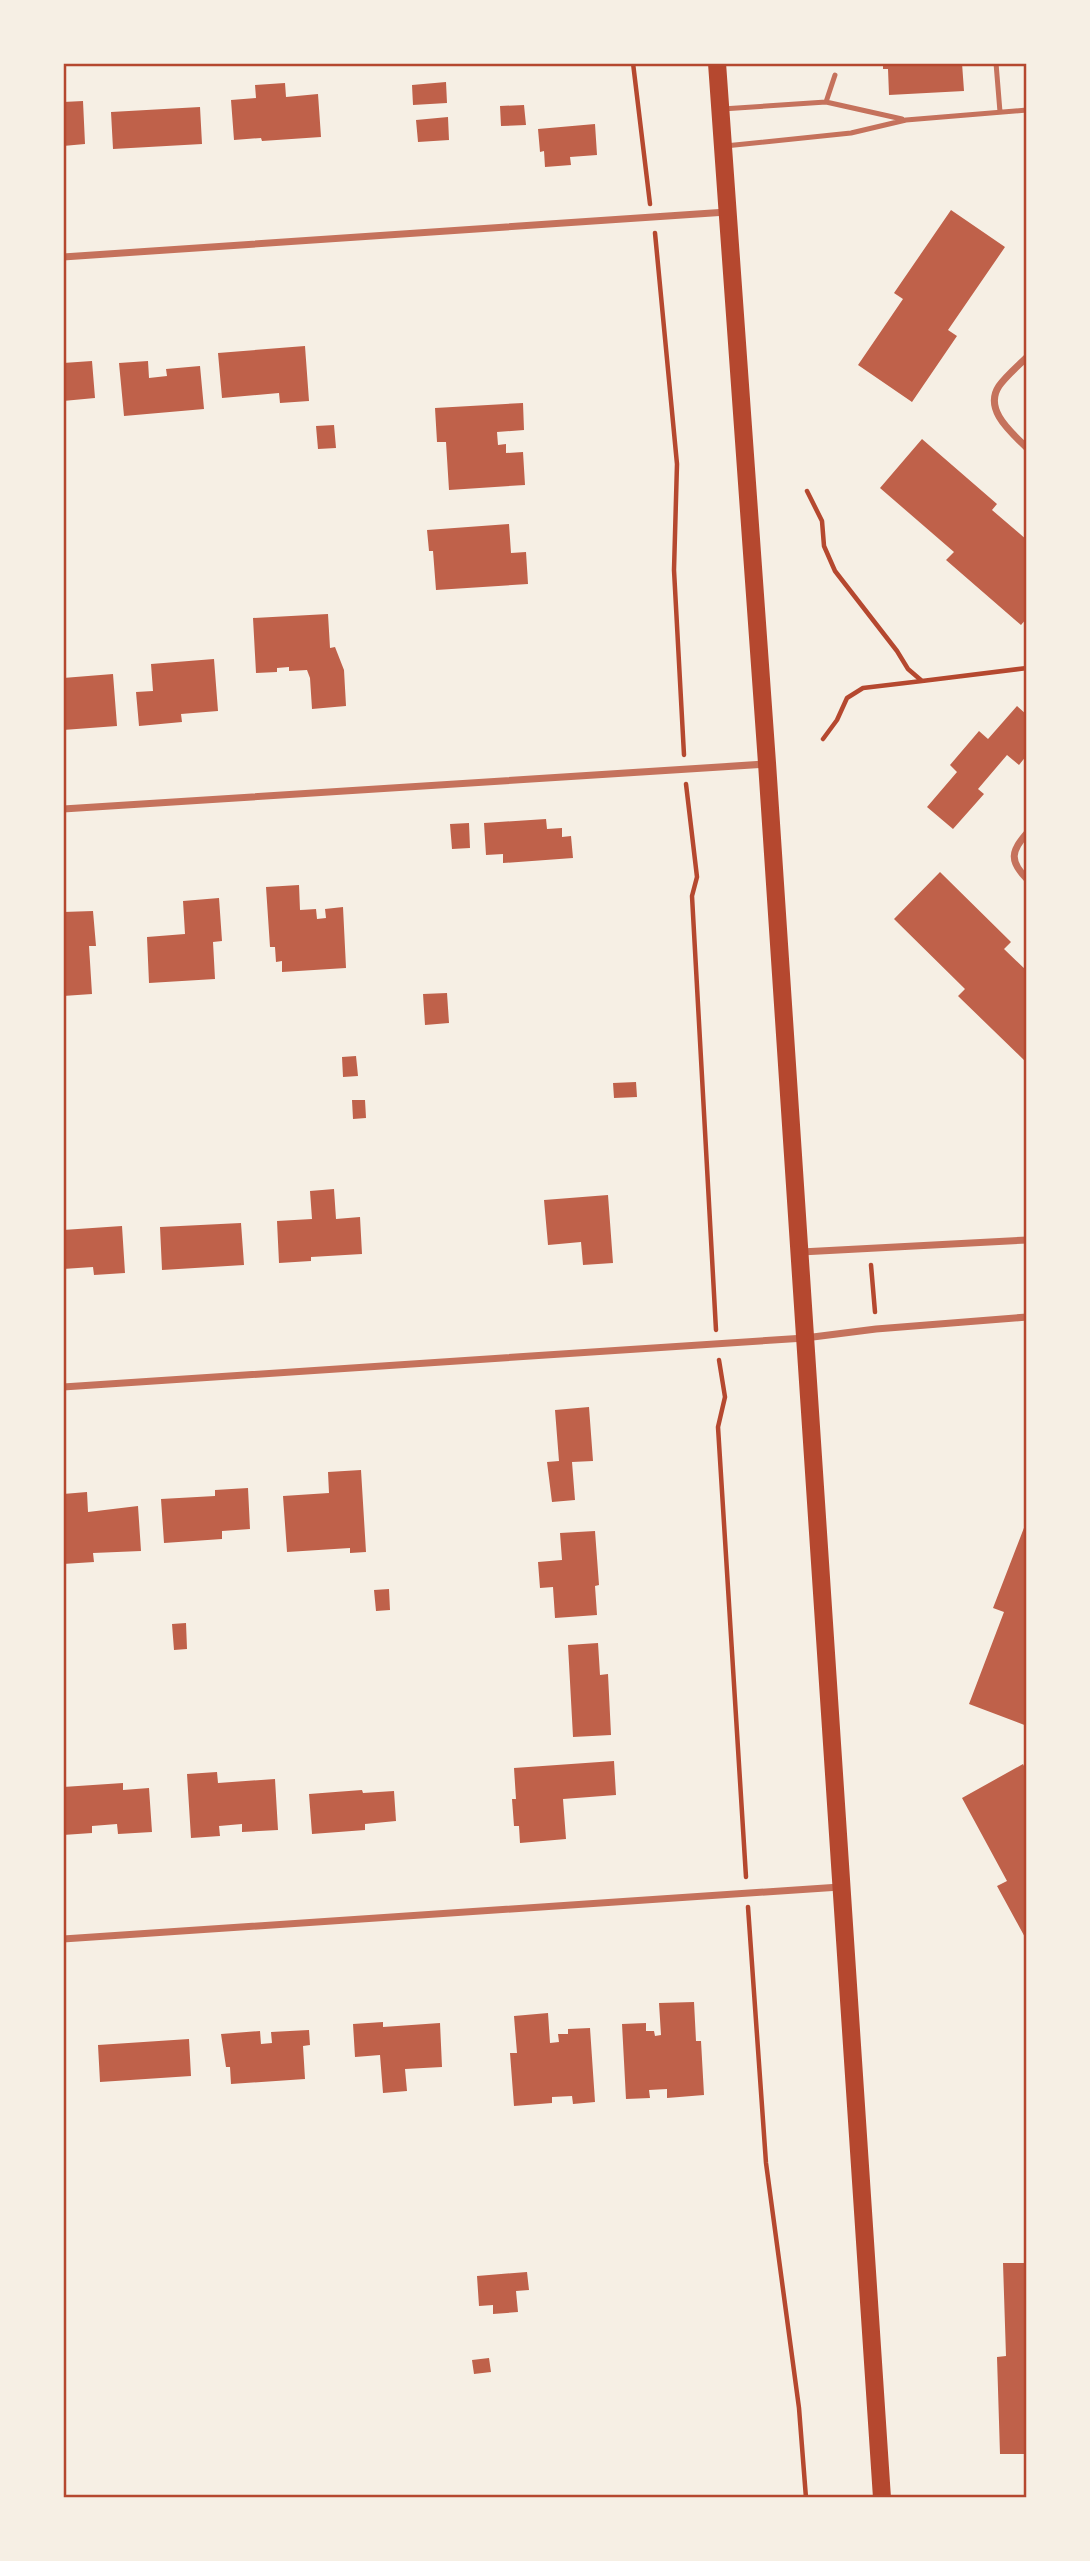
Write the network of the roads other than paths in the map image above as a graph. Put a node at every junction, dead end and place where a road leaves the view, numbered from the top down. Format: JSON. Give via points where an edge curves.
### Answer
{"nodes":[{"id":1,"x":716,"y":63,"type":"edge"},
{"id":2,"x":996,"y":63,"type":"edge"},
{"id":3,"x":835,"y":75,"type":"dead end"},
{"id":4,"x":825,"y":102,"type":"junction"},
{"id":5,"x":720,"y":110,"type":"junction"},
{"id":6,"x":1027,"y":110,"type":"edge"},
{"id":7,"x":1000,"y":113,"type":"junction"},
{"id":8,"x":905,"y":120,"type":"junction"},
{"id":9,"x":723,"y":146,"type":"junction"},
{"id":10,"x":728,"y":212,"type":"junction"},
{"id":11,"x":63,"y":257,"type":"edge"},
{"id":12,"x":1027,"y":357,"type":"edge"},
{"id":13,"x":1027,"y":449,"type":"edge"},
{"id":14,"x":767,"y":764,"type":"junction"},
{"id":15,"x":63,"y":810,"type":"edge"},
{"id":16,"x":1027,"y":833,"type":"edge"},
{"id":17,"x":1027,"y":879,"type":"edge"},
{"id":18,"x":1027,"y":1240,"type":"edge"},
{"id":19,"x":800,"y":1252,"type":"junction"},
{"id":20,"x":1027,"y":1317,"type":"edge"},
{"id":21,"x":805,"y":1338,"type":"junction"},
{"id":22,"x":63,"y":1387,"type":"edge"},
{"id":23,"x":841,"y":1887,"type":"junction"},
{"id":24,"x":63,"y":1939,"type":"edge"},
{"id":25,"x":882,"y":2498,"type":"edge"}],
"edges":[{"from":1,"to":5,"type":"main road"},
{"from":2,"to":7,"type":"lane"},
{"from":3,"to":4,"type":"lane"},
{"from":4,"to":5,"type":"lane"},
{"from":4,"to":8,"type":"lane"},
{"from":5,"to":9,"type":"main road"},
{"from":6,"to":7,"type":"lane"},
{"from":7,"to":8,"type":"lane"},
{"from":8,"to":9,"type":"lane","via":[[852,133]]},
{"from":9,"to":10,"type":"main road"},
{"from":10,"to":11,"type":"street"},
{"from":10,"to":14,"type":"main road"},
{"from":12,"to":13,"type":"street","via":[[998,387],[994,402],[1000,420]]},
{"from":14,"to":15,"type":"street"},
{"from":14,"to":19,"type":"main road"},
{"from":16,"to":17,"type":"street","via":[[1016,845],[1014,857],[1017,869]]},
{"from":18,"to":19,"type":"street"},
{"from":19,"to":21,"type":"main road"},
{"from":20,"to":21,"type":"street"},
{"from":21,"to":22,"type":"street"},
{"from":21,"to":23,"type":"main road"},
{"from":23,"to":24,"type":"street"},
{"from":23,"to":25,"type":"main road"}]}
